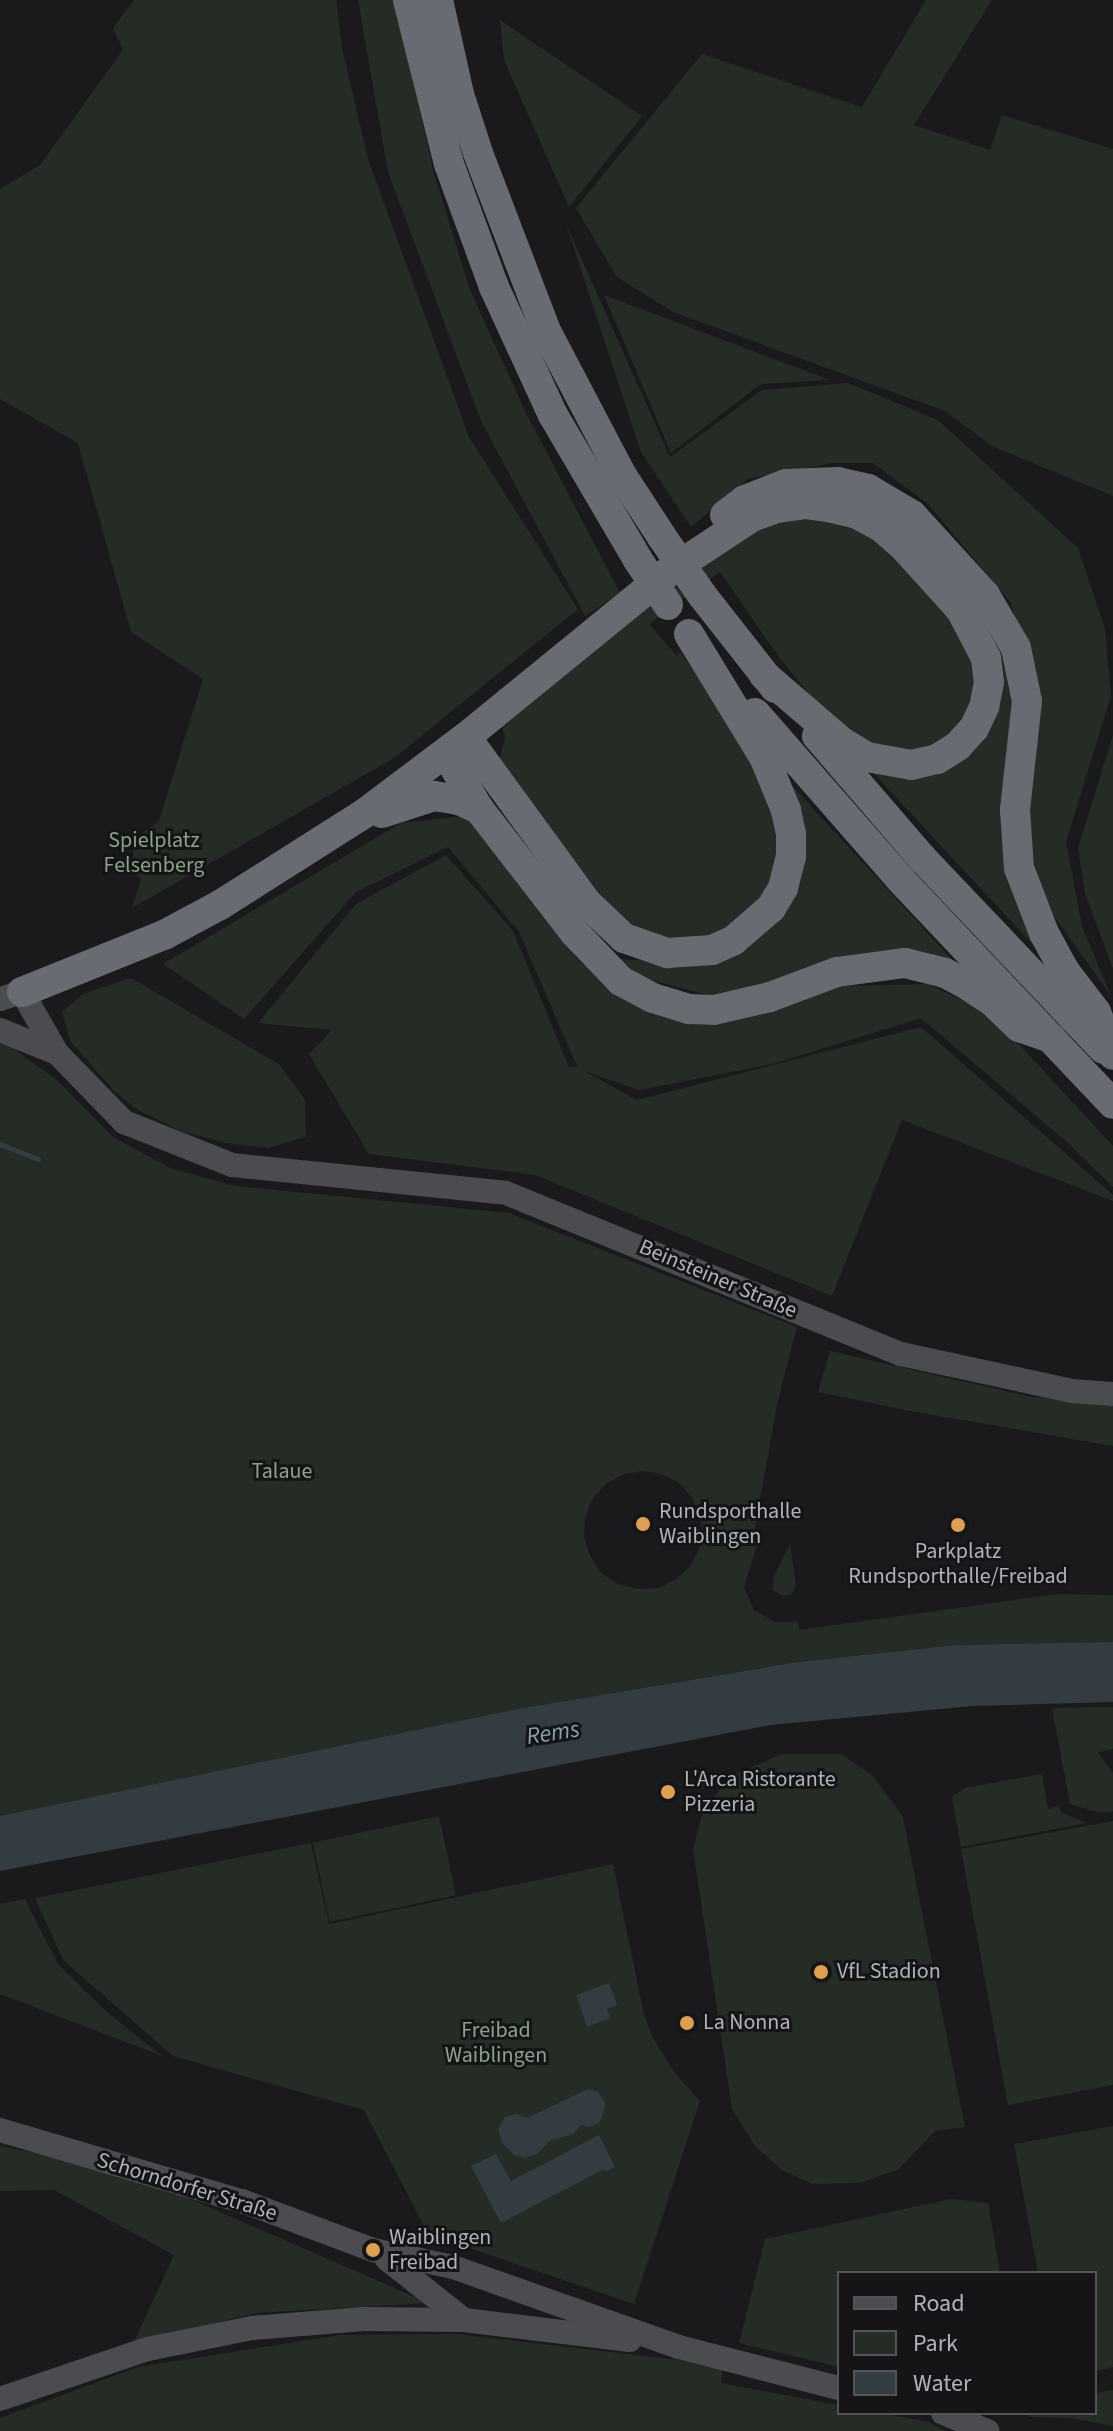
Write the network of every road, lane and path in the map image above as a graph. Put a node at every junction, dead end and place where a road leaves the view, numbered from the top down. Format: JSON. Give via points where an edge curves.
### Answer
{"nodes":[{"id":1,"x":408,"y":0,"type":"edge"},
{"id":2,"x":438,"y":0,"type":"edge"},
{"id":3,"x":667,"y":573,"type":"junction"},
{"id":4,"x":689,"y":634,"type":"junction"},
{"id":5,"x":764,"y":675,"type":"junction"},
{"id":6,"x":456,"y":745,"type":"junction"},
{"id":7,"x":479,"y":809,"type":"junction"},
{"id":8,"x":338,"y":830,"type":"junction"},
{"id":9,"x":11,"y":995,"type":"edge"},
{"id":10,"x":0,"y":1030,"type":"edge"},
{"id":11,"x":1051,"y":1038,"type":"junction"},
{"id":12,"x":57,"y":1053,"type":"junction"},
{"id":13,"x":1113,"y":1057,"type":"edge"},
{"id":14,"x":1113,"y":1104,"type":"edge"},
{"id":15,"x":1113,"y":1394,"type":"edge"},
{"id":16,"x":0,"y":2130,"type":"edge"},
{"id":17,"x":373,"y":2250,"type":"junction"},
{"id":18,"x":464,"y":2320,"type":"junction"},
{"id":19,"x":679,"y":2347,"type":"junction"},
{"id":20,"x":837,"y":2387,"type":"edge"},
{"id":21,"x":0,"y":2399,"type":"edge"},
{"id":22,"x":948,"y":2415,"type":"edge"},
{"id":23,"x":987,"y":2431,"type":"edge"}],
"edges":[{"from":1,"to":4,"type":"highway","bridge":true,"via":[[449,164],[494,287],[553,415],[638,560]]},
{"from":2,"to":5,"type":"highway","bridge":true,"via":[[459,94],[540,317],[607,449],[662,537]]},
{"from":3,"to":5,"type":"highway","via":[[752,517],[777,508],[805,504],[857,514],[904,547],[961,610],[986,658],[989,682],[979,718],[958,746],[937,759],[903,764],[867,757],[842,742]]},
{"from":3,"to":6,"type":"highway"},
{"from":3,"to":13,"type":"highway","via":[[691,545],[745,500],[786,484],[838,482],[868,489],[912,515],[935,538],[985,595],[1016,648],[1027,701],[1015,810],[1019,868],[1044,933],[1096,1012]]},
{"from":4,"to":6,"type":"highway","via":[[774,778],[786,810],[791,857],[771,908],[754,927],[712,950],[690,954],[645,948],[606,924]]},
{"from":4,"to":11,"type":"highway","via":[[813,783]]},
{"from":5,"to":13,"type":"highway","via":[[922,858]]},
{"from":6,"to":7,"type":"highway"},
{"from":6,"to":8,"type":"highway"},
{"from":7,"to":8,"type":"highway","via":[[434,796]]},
{"from":7,"to":11,"type":"highway","via":[[596,958],[621,981],[653,998],[714,1010],[770,997],[837,972],[905,963],[945,973],[992,1001],[1019,1027]]},
{"from":8,"to":9,"type":"highway","via":[[164,935]]},
{"from":9,"to":12,"type":"street"},
{"from":10,"to":12,"type":"street"},
{"from":11,"to":14,"type":"highway"},
{"from":12,"to":15,"type":"street","name":"Beinsteiner Straße","via":[[124,1122],[232,1165],[506,1193],[901,1354],[1072,1391]]},
{"from":16,"to":17,"type":"street","name":"Schorndorfer Straße","via":[[242,2201]]},
{"from":17,"to":18,"type":"street","name":"Schorndorfer Straße"},
{"from":17,"to":19,"type":"street","name":"Schorndorfer Straße","via":[[453,2267]]},
{"from":18,"to":19,"type":"street","name":"Schorndorfer Straße"},
{"from":18,"to":21,"type":"street","via":[[364,2319],[252,2328],[148,2349]]},
{"from":19,"to":20,"type":"street","name":"Schorndorfer Straße"},
{"from":22,"to":23,"type":"street"}]}
